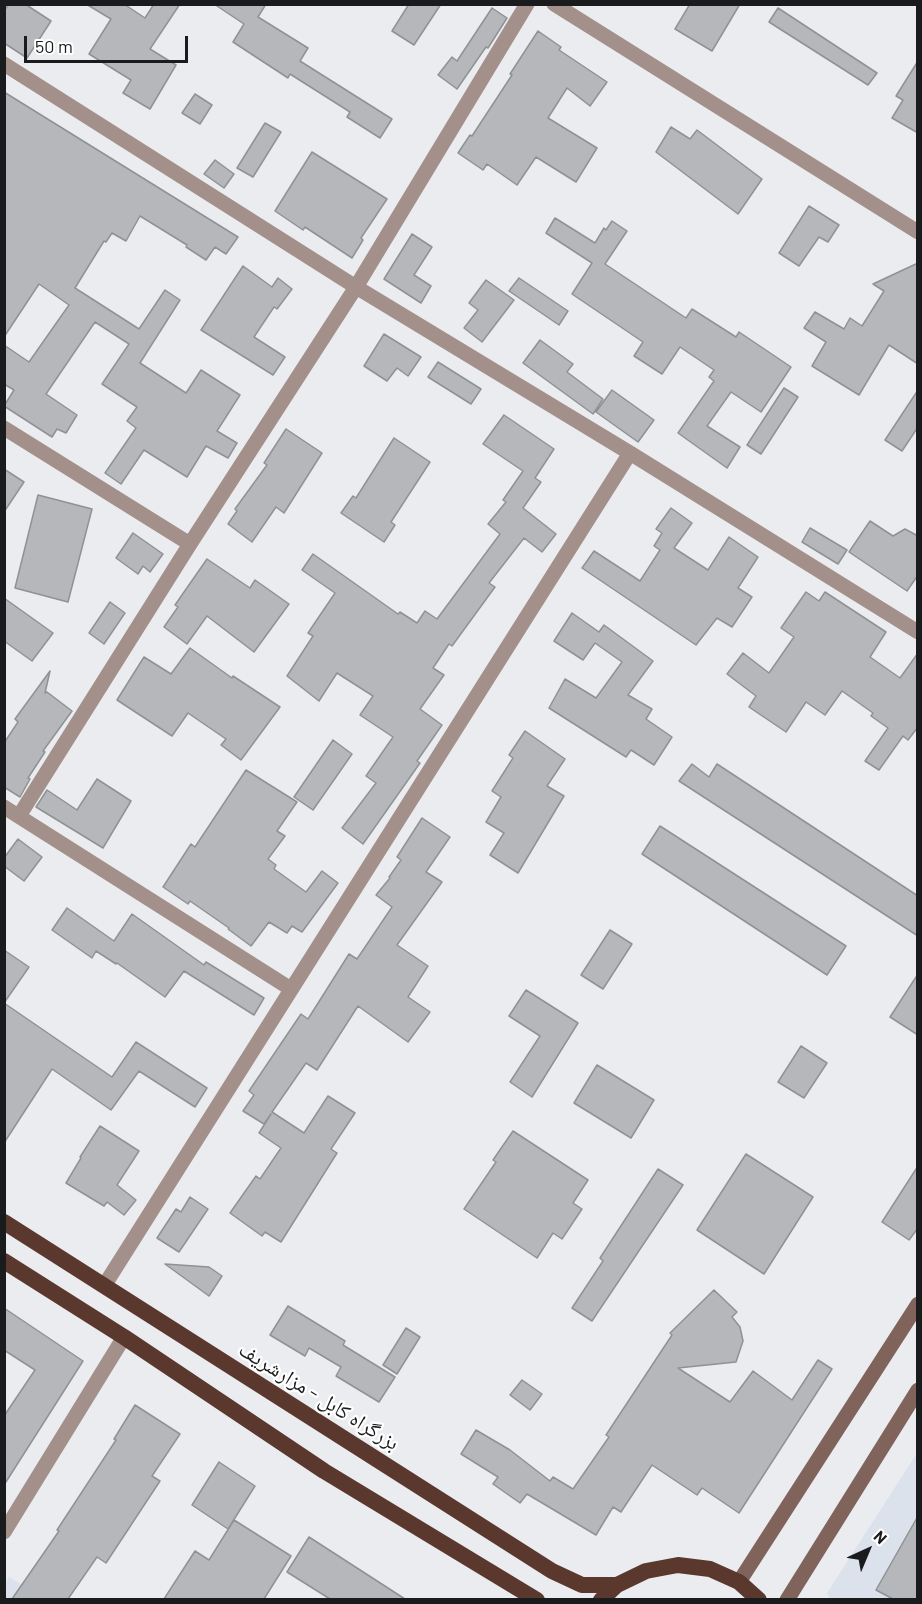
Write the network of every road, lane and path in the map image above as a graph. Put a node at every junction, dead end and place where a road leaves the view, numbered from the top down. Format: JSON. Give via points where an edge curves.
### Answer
{"nodes":[{"id":1,"x":527,"y":4,"type":"edge"},
{"id":2,"x":554,"y":4,"type":"edge"},
{"id":3,"x":4,"y":64,"type":"edge"},
{"id":4,"x":918,"y":232,"type":"edge"},
{"id":5,"x":356,"y":286,"type":"junction"},
{"id":6,"x":4,"y":428,"type":"edge"},
{"id":7,"x":630,"y":453,"type":"junction"},
{"id":8,"x":190,"y":544,"type":"junction"},
{"id":9,"x":918,"y":632,"type":"edge"},
{"id":10,"x":4,"y":807,"type":"edge"},
{"id":11,"x":19,"y":816,"type":"junction"},
{"id":12,"x":291,"y":989,"type":"junction"},
{"id":13,"x":4,"y":1222,"type":"edge"},
{"id":14,"x":4,"y":1261,"type":"edge"},
{"id":15,"x":104,"y":1286,"type":"junction"},
{"id":16,"x":918,"y":1304,"type":"edge"},
{"id":17,"x":124,"y":1337,"type":"junction"},
{"id":18,"x":918,"y":1390,"type":"edge"},
{"id":19,"x":4,"y":1532,"type":"edge"},
{"id":20,"x":739,"y":1582,"type":"junction"},
{"id":21,"x":617,"y":1585,"type":"junction"},
{"id":22,"x":537,"y":1599,"type":"edge"},
{"id":23,"x":601,"y":1599,"type":"edge"},
{"id":24,"x":759,"y":1599,"type":"edge"},
{"id":25,"x":787,"y":1599,"type":"edge"}],
"edges":[{"from":1,"to":5,"type":"street"},
{"from":2,"to":4,"type":"street"},
{"from":3,"to":5,"type":"street"},
{"from":5,"to":7,"type":"street"},
{"from":5,"to":8,"type":"street"},
{"from":6,"to":8,"type":"street"},
{"from":7,"to":9,"type":"street"},
{"from":7,"to":12,"type":"street"},
{"from":8,"to":11,"type":"street"},
{"from":10,"to":11,"type":"street"},
{"from":11,"to":12,"type":"street"},
{"from":12,"to":15,"type":"street"},
{"from":13,"to":15,"type":"highway","name":"بزرگراه کابل - مزارشریف"},
{"from":14,"to":17,"type":"highway"},
{"from":15,"to":21,"type":"highway","name":"بزرگراه کابل - مزارشریف","via":[[552,1571],[582,1585]]},
{"from":16,"to":20,"type":"main road"},
{"from":17,"to":19,"type":"street"},
{"from":17,"to":22,"type":"highway","via":[[324,1471]]},
{"from":18,"to":25,"type":"main road"},
{"from":20,"to":21,"type":"highway","via":[[710,1569],[678,1565],[646,1571]]},
{"from":20,"to":24,"type":"highway"},
{"from":21,"to":23,"type":"highway"}]}
